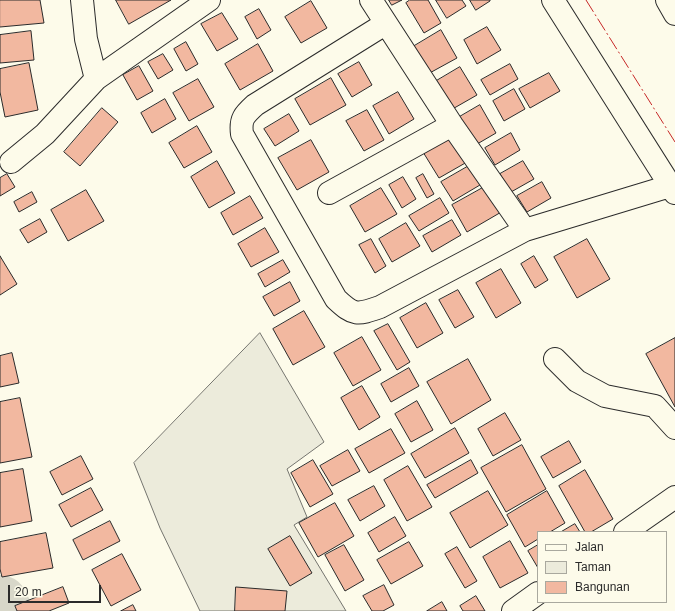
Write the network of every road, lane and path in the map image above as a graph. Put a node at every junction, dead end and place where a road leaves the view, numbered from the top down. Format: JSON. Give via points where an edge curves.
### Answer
{"nodes":[{"id":1,"x":82,"y":0,"type":"edge"},
{"id":2,"x":209,"y":0,"type":"edge"},
{"id":3,"x":371,"y":0,"type":"edge"},
{"id":4,"x":553,"y":0,"type":"edge"},
{"id":5,"x":667,"y":0,"type":"edge"},
{"id":6,"x":675,"y":14,"type":"edge"},
{"id":7,"x":385,"y":24,"type":"junction"},
{"id":8,"x":96,"y":79,"type":"junction"},
{"id":9,"x":452,"y":125,"type":"junction"},
{"id":10,"x":11,"y":162,"type":"dead end"},
{"id":11,"x":673,"y":189,"type":"edge"},
{"id":12,"x":329,"y":193,"type":"dead end"},
{"id":13,"x":526,"y":230,"type":"junction"},
{"id":14,"x":555,"y":359,"type":"dead end"},
{"id":15,"x":675,"y":428,"type":"edge"},
{"id":16,"x":675,"y":497,"type":"edge"},
{"id":17,"x":626,"y":531,"type":"edge"},
{"id":18,"x":537,"y":594,"type":"edge"},
{"id":19,"x":513,"y":611,"type":"edge"}],
"edges":[{"from":1,"to":8,"type":"street","via":[[86,39]]},
{"from":2,"to":8,"type":"street"},
{"from":3,"to":7,"type":"street"},
{"from":4,"to":11,"type":"street"},
{"from":5,"to":6,"type":"street"},
{"from":7,"to":9,"type":"street"},
{"from":7,"to":13,"type":"street","via":[[255,105],[245,114],[241,124],[242,134],[336,299],[348,310],[362,313],[374,309]]},
{"from":8,"to":10,"type":"street","via":[[44,134]]},
{"from":9,"to":12,"type":"street"},
{"from":9,"to":13,"type":"street"},
{"from":11,"to":13,"type":"street"},
{"from":14,"to":15,"type":"street","via":[[577,381],[605,396],[655,406]]},
{"from":16,"to":17,"type":"street"},
{"from":18,"to":19,"type":"street"}]}
